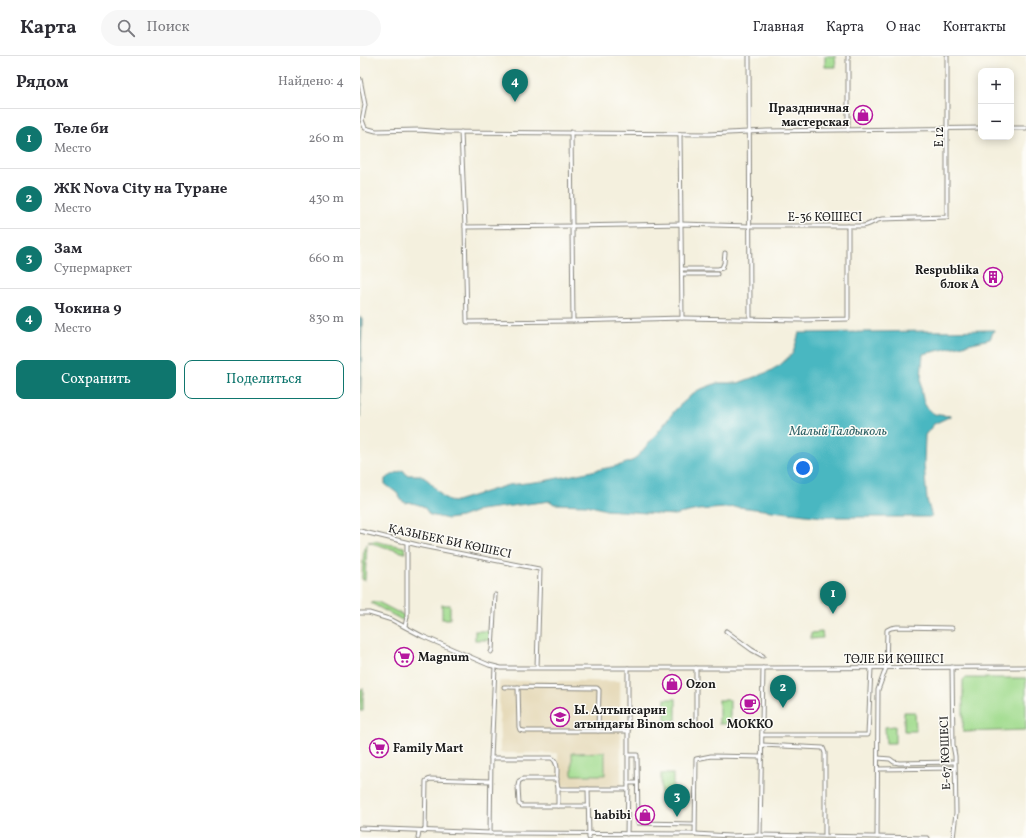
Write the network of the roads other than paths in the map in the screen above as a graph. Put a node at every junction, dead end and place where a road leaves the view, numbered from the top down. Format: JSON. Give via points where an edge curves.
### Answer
{"nodes":[{"id":1,"x":749,"y":56,"type":"edge"},
{"id":2,"x":848,"y":56,"type":"edge"},
{"id":3,"x":947,"y":56,"type":"edge"},
{"id":4,"x":360,"y":78,"type":"edge"},
{"id":5,"x":948,"y":128,"type":"junction"},
{"id":6,"x":978,"y":128,"type":"edge"},
{"id":7,"x":1014,"y":128,"type":"edge"},
{"id":8,"x":1026,"y":128,"type":"edge"},
{"id":9,"x":848,"y":130,"type":"junction"},
{"id":10,"x":461,"y":132,"type":"junction"},
{"id":11,"x":571,"y":132,"type":"junction"},
{"id":12,"x":750,"y":132,"type":"junction"},
{"id":13,"x":680,"y":134,"type":"junction"},
{"id":14,"x":947,"y":217,"type":"joint"},
{"id":15,"x":681,"y":224,"type":"junction"},
{"id":16,"x":573,"y":226,"type":"junction"},
{"id":17,"x":749,"y":226,"type":"junction"},
{"id":18,"x":848,"y":226,"type":"junction"},
{"id":19,"x":465,"y":227,"type":"junction"},
{"id":20,"x":725,"y":253,"type":"dead end"},
{"id":21,"x":682,"y":269,"type":"junction"},
{"id":22,"x":682,"y":274,"type":"junction"},
{"id":23,"x":717,"y":274,"type":"dead end"},
{"id":24,"x":682,"y":318,"type":"junction"},
{"id":25,"x":750,"y":319,"type":"junction"},
{"id":26,"x":573,"y":321,"type":"junction"},
{"id":27,"x":360,"y":531,"type":"edge"},
{"id":28,"x":407,"y":543,"type":"junction"},
{"id":29,"x":495,"y":595,"type":"dead end"},
{"id":30,"x":360,"y":613,"type":"edge"},
{"id":31,"x":404,"y":626,"type":"junction"},
{"id":32,"x":952,"y":628,"type":"dead end"},
{"id":33,"x":726,"y":631,"type":"dead end"},
{"id":34,"x":491,"y":652,"type":"dead end"},
{"id":35,"x":763,"y":656,"type":"dead end"},
{"id":36,"x":495,"y":667,"type":"junction"},
{"id":37,"x":537,"y":667,"type":"junction"},
{"id":38,"x":952,"y":667,"type":"junction"},
{"id":39,"x":1026,"y":667,"type":"edge"},
{"id":40,"x":628,"y":668,"type":"junction"},
{"id":41,"x":696,"y":668,"type":"junction"},
{"id":42,"x":763,"y":668,"type":"junction"},
{"id":43,"x":871,"y":668,"type":"junction"},
{"id":44,"x":886,"y":668,"type":"junction"},
{"id":45,"x":504,"y":687,"type":"dead end"},
{"id":46,"x":518,"y":687,"type":"junction"},
{"id":47,"x":696,"y":721,"type":"dead end"},
{"id":48,"x":598,"y":731,"type":"junction"},
{"id":49,"x":628,"y":731,"type":"junction"},
{"id":50,"x":762,"y":735,"type":"junction"},
{"id":51,"x":762,"y":745,"type":"junction"},
{"id":52,"x":628,"y":755,"type":"junction"},
{"id":53,"x":762,"y":757,"type":"junction"},
{"id":54,"x":491,"y":758,"type":"junction"},
{"id":55,"x":878,"y":758,"type":"junction"},
{"id":56,"x":954,"y":762,"type":"junction"},
{"id":57,"x":954,"y":768,"type":"junction"},
{"id":58,"x":878,"y":769,"type":"junction"},
{"id":59,"x":557,"y":779,"type":"junction"},
{"id":60,"x":490,"y":781,"type":"junction"},
{"id":61,"x":628,"y":783,"type":"junction"},
{"id":62,"x":637,"y":783,"type":"junction"},
{"id":63,"x":558,"y":787,"type":"junction"},
{"id":64,"x":588,"y":789,"type":"junction"},
{"id":65,"x":628,"y":789,"type":"junction"},
{"id":66,"x":558,"y":806,"type":"junction"},
{"id":67,"x":588,"y":806,"type":"junction"},
{"id":68,"x":694,"y":824,"type":"junction"},
{"id":69,"x":360,"y":828,"type":"edge"},
{"id":70,"x":419,"y":831,"type":"junction"},
{"id":71,"x":425,"y":832,"type":"junction"},
{"id":72,"x":490,"y":833,"type":"junction"},
{"id":73,"x":549,"y":834,"type":"junction"},
{"id":74,"x":627,"y":834,"type":"junction"},
{"id":75,"x":695,"y":834,"type":"junction"},
{"id":76,"x":760,"y":835,"type":"junction"},
{"id":77,"x":589,"y":836,"type":"edge"},
{"id":78,"x":825,"y":836,"type":"junction"},
{"id":79,"x":730,"y":837,"type":"edge"},
{"id":80,"x":795,"y":837,"type":"edge"},
{"id":81,"x":877,"y":837,"type":"junction"},
{"id":82,"x":418,"y":838,"type":"edge"},
{"id":83,"x":549,"y":838,"type":"edge"},
{"id":84,"x":928,"y":838,"type":"edge"},
{"id":85,"x":953,"y":838,"type":"edge"}],
"edges":[{"from":1,"to":12,"type":"street"},
{"from":2,"to":9,"type":"street"},
{"from":3,"to":5,"type":"street","name":"E 12"},
{"from":4,"to":10,"type":"street","via":[[365,104],[362,120],[365,128],[376,131]]},
{"from":5,"to":6,"type":"street"},
{"from":5,"to":9,"type":"street"},
{"from":5,"to":14,"type":"street","name":"E 12"},
{"from":7,"to":8,"type":"street"},
{"from":9,"to":12,"type":"street"},
{"from":10,"to":11,"type":"street"},
{"from":10,"to":19,"type":"street"},
{"from":11,"to":13,"type":"street"},
{"from":11,"to":16,"type":"street"},
{"from":12,"to":13,"type":"street"},
{"from":12,"to":17,"type":"street"},
{"from":13,"to":15,"type":"street"},
{"from":14,"to":18,"type":"street","name":"Е-36 КӨШЕСІ","via":[[882,219],[869,226]]},
{"from":15,"to":16,"type":"street","name":"Е-36 КӨШЕСІ"},
{"from":15,"to":17,"type":"street","name":"Е-36 КӨШЕСІ"},
{"from":15,"to":21,"type":"street"},
{"from":16,"to":19,"type":"street","name":"Е-36 КӨШЕСІ"},
{"from":16,"to":26,"type":"street"},
{"from":17,"to":18,"type":"street","name":"Е-36 КӨШЕСІ"},
{"from":17,"to":25,"type":"street"},
{"from":18,"to":25,"type":"street","via":[[848,319]]},
{"from":19,"to":26,"type":"street","via":[[467,322]]},
{"from":20,"to":21,"type":"street","via":[[722,268]]},
{"from":21,"to":22,"type":"street"},
{"from":22,"to":23,"type":"street"},
{"from":22,"to":24,"type":"street"},
{"from":24,"to":25,"type":"street"},
{"from":24,"to":26,"type":"street"},
{"from":27,"to":28,"type":"street","name":"ҚАЗЫБЕК БИ КӨШЕСІ"},
{"from":28,"to":31,"type":"street","via":[[407,616]]},
{"from":28,"to":37,"type":"street","name":"ҚАЗЫБЕК БИ КӨШЕСІ","via":[[540,570]]},
{"from":29,"to":34,"type":"street"},
{"from":30,"to":31,"type":"street","via":[[369,613]]},
{"from":31,"to":36,"type":"street"},
{"from":32,"to":44,"type":"street","via":[[897,627],[887,630]]},
{"from":33,"to":35,"type":"street"},
{"from":36,"to":37,"type":"street","name":"ТӨЛЕ БИ КӨШЕСІ"},
{"from":36,"to":54,"type":"street"},
{"from":37,"to":40,"type":"street","name":"ТӨЛЕ БИ КӨШЕСІ"},
{"from":38,"to":39,"type":"street","name":"ТӨЛЕ БИ КӨШЕСІ"},
{"from":38,"to":44,"type":"street","name":"ТӨЛЕ БИ КӨШЕСІ"},
{"from":38,"to":56,"type":"street","name":"Е-67 КӨШЕСІ"},
{"from":40,"to":41,"type":"street","name":"ТӨЛЕ БИ КӨШЕСІ"},
{"from":40,"to":49,"type":"street"},
{"from":41,"to":42,"type":"street","name":"ТӨЛЕ БИ КӨШЕСІ"},
{"from":41,"to":47,"type":"street"},
{"from":42,"to":43,"type":"street","name":"ТӨЛЕ БИ КӨШЕСІ"},
{"from":42,"to":50,"type":"street"},
{"from":43,"to":44,"type":"street","name":"ТӨЛЕ БИ КӨШЕСІ"},
{"from":43,"to":50,"type":"street","via":[[868,735]]},
{"from":44,"to":55,"type":"street","via":[[878,690]]},
{"from":45,"to":46,"type":"street"},
{"from":46,"to":48,"type":"street","via":[[520,730]]},
{"from":46,"to":48,"type":"street","via":[[597,688]]},
{"from":48,"to":49,"type":"street"},
{"from":49,"to":52,"type":"street"},
{"from":50,"to":51,"type":"street"},
{"from":51,"to":53,"type":"street"},
{"from":51,"to":78,"type":"street","via":[[823,748]]},
{"from":52,"to":61,"type":"street"},
{"from":52,"to":62,"type":"street","via":[[637,755]]},
{"from":53,"to":68,"type":"street","via":[[711,756],[696,759]]},
{"from":53,"to":76,"type":"street"},
{"from":54,"to":59,"type":"street","via":[[552,758],[556,760]]},
{"from":54,"to":60,"type":"street"},
{"from":55,"to":56,"type":"street","via":[[890,758],[899,763]]},
{"from":55,"to":58,"type":"street"},
{"from":56,"to":57,"type":"street","name":"Е-67 КӨШЕСІ"},
{"from":57,"to":58,"type":"street"},
{"from":57,"to":85,"type":"street","name":"Е-67 КӨШЕСІ","via":[[956,813]]},
{"from":58,"to":81,"type":"street"},
{"from":59,"to":63,"type":"street"},
{"from":59,"to":66,"type":"street","via":[[523,779],[519,781],[518,798],[522,806]]},
{"from":60,"to":71,"type":"street","via":[[426,781]]},
{"from":60,"to":72,"type":"street"},
{"from":61,"to":62,"type":"street"},
{"from":61,"to":65,"type":"street"},
{"from":62,"to":68,"type":"street","via":[[638,823]]},
{"from":63,"to":64,"type":"street"},
{"from":63,"to":66,"type":"street"},
{"from":64,"to":65,"type":"street"},
{"from":64,"to":67,"type":"street"},
{"from":65,"to":74,"type":"street"},
{"from":66,"to":67,"type":"street"},
{"from":67,"to":77,"type":"street"},
{"from":68,"to":75,"type":"street"},
{"from":69,"to":70,"type":"street"},
{"from":70,"to":71,"type":"street"},
{"from":70,"to":82,"type":"street"},
{"from":71,"to":72,"type":"street"},
{"from":72,"to":73,"type":"street"},
{"from":73,"to":77,"type":"street"},
{"from":73,"to":83,"type":"street"},
{"from":74,"to":75,"type":"street"},
{"from":74,"to":77,"type":"street"},
{"from":75,"to":79,"type":"street"},
{"from":76,"to":79,"type":"street"},
{"from":76,"to":80,"type":"street"},
{"from":78,"to":80,"type":"street"},
{"from":78,"to":81,"type":"street"},
{"from":81,"to":84,"type":"street"}]}
